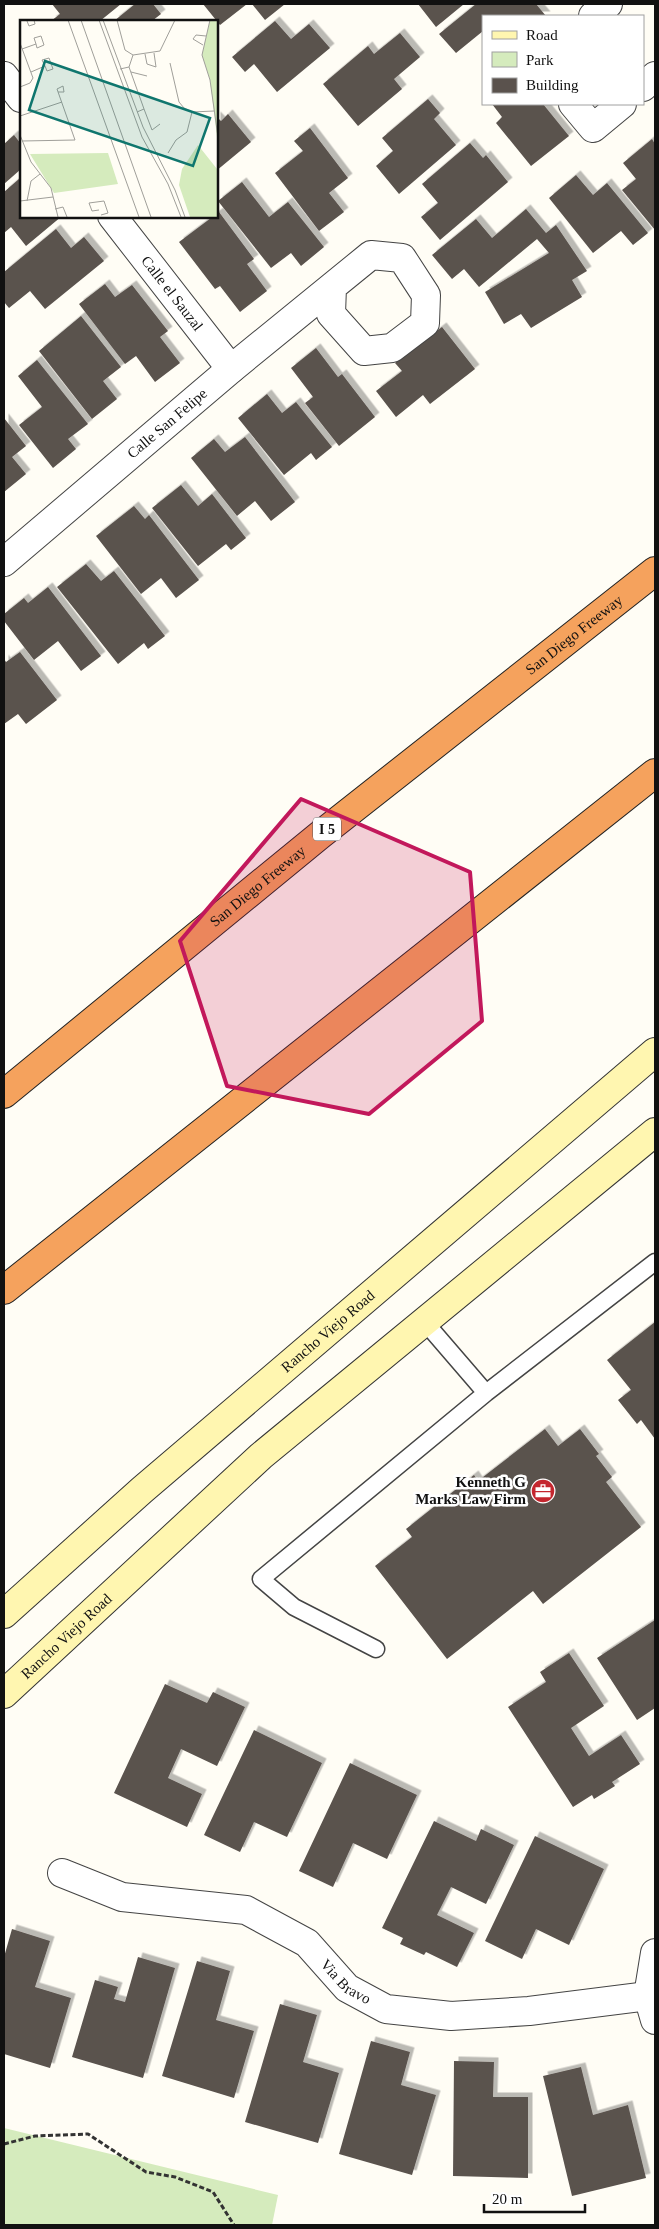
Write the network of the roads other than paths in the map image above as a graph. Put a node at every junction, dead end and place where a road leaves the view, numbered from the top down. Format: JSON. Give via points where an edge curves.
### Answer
{"nodes":[{"id":1,"x":581,"y":4,"type":"edge"},
{"id":2,"x":608,"y":4,"type":"edge"},
{"id":3,"x":591,"y":15,"type":"edge"},
{"id":4,"x":593,"y":15,"type":"edge"},
{"id":5,"x":4,"y":76,"type":"edge"},
{"id":6,"x":655,"y":76,"type":"edge"},
{"id":7,"x":644,"y":86,"type":"edge"},
{"id":8,"x":20,"y":97,"type":"edge"},
{"id":9,"x":574,"y":105,"type":"edge"},
{"id":10,"x":621,"y":105,"type":"edge"},
{"id":11,"x":114,"y":218,"type":"edge"},
{"id":12,"x":332,"y":287,"type":"dead end"},
{"id":13,"x":231,"y":369,"type":"junction"},
{"id":14,"x":4,"y":562,"type":"edge"},
{"id":15,"x":655,"y":571,"type":"edge"},
{"id":16,"x":655,"y":773,"type":"edge"},
{"id":17,"x":655,"y":1052,"type":"edge"},
{"id":18,"x":4,"y":1094,"type":"edge"},
{"id":19,"x":655,"y":1132,"type":"edge"},
{"id":20,"x":655,"y":1262,"type":"edge"},
{"id":21,"x":4,"y":1290,"type":"edge"},
{"id":22,"x":424,"y":1321,"type":"junction"},
{"id":23,"x":486,"y":1393,"type":"junction"},
{"id":24,"x":4,"y":1614,"type":"edge"},
{"id":25,"x":376,"y":1649,"type":"dead end"},
{"id":26,"x":4,"y":1694,"type":"edge"},
{"id":27,"x":62,"y":1873,"type":"dead end"},
{"id":28,"x":655,"y":1953,"type":"edge"},
{"id":29,"x":652,"y":2008,"type":"edge"}],
"edges":[{"from":1,"to":3,"type":"street"},
{"from":2,"to":4,"type":"street"},
{"from":5,"to":8,"type":"street"},
{"from":6,"to":7,"type":"street"},
{"from":9,"to":10,"type":"street","via":[[593,128]]},
{"from":11,"to":13,"type":"street","name":"Calle el Sauzal"},
{"from":12,"to":13,"type":"street","name":"Calle San Felipe"},
{"from":13,"to":14,"type":"street","name":"Calle San Felipe"},
{"from":15,"to":18,"type":"highway","name":"San Diego Freeway","number":"I 5","via":[[320,835]]},
{"from":16,"to":21,"type":"highway"},
{"from":17,"to":24,"type":"main road","name":"Rancho Viejo Road","via":[[142,1490]]},
{"from":19,"to":22,"type":"main road","name":"Rancho Viejo Road"},
{"from":20,"to":23,"type":"lane"},
{"from":22,"to":23,"type":"lane"},
{"from":22,"to":26,"type":"main road","name":"Rancho Viejo Road","via":[[261,1456]]},
{"from":23,"to":25,"type":"lane","via":[[262,1579],[294,1607]]},
{"from":27,"to":29,"type":"street","name":"Via Bravo","via":[[122,1897],[246,1910],[307,1943],[347,1988],[386,2009],[451,2016]]},
{"from":28,"to":29,"type":"street"}]}
